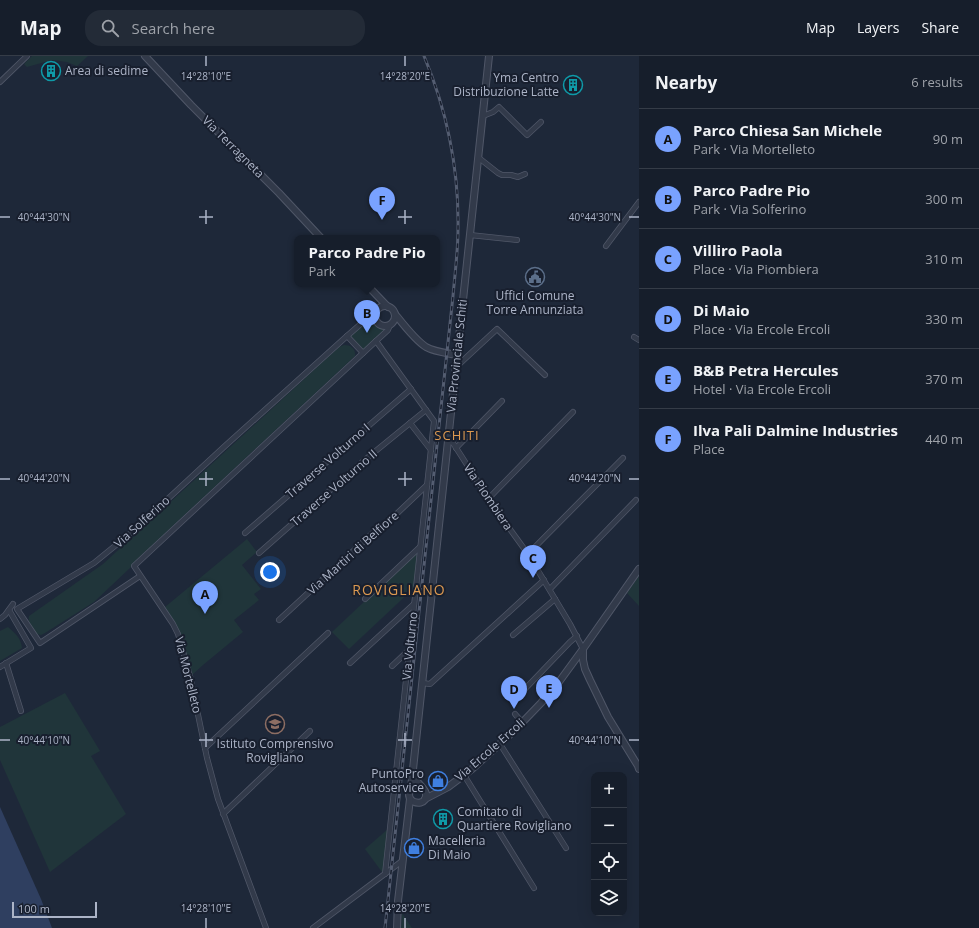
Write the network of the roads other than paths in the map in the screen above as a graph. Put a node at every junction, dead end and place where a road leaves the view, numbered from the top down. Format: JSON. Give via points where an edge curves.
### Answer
{"nodes":[{"id":1,"x":27,"y":56,"type":"edge"},
{"id":2,"x":145,"y":56,"type":"edge"},
{"id":3,"x":489,"y":56,"type":"edge"},
{"id":4,"x":0,"y":82,"type":"edge"},
{"id":5,"x":483,"y":116,"type":"junction"},
{"id":6,"x":541,"y":122,"type":"dead end"},
{"id":7,"x":479,"y":158,"type":"junction"},
{"id":8,"x":526,"y":174,"type":"dead end"},
{"id":9,"x":639,"y":202,"type":"edge"},
{"id":10,"x":318,"y":235,"type":"edge"},
{"id":11,"x":470,"y":235,"type":"junction"},
{"id":12,"x":518,"y":240,"type":"dead end"},
{"id":13,"x":606,"y":246,"type":"dead end"},
{"id":14,"x":369,"y":287,"type":"edge"},
{"id":15,"x":372,"y":291,"type":"junction"},
{"id":16,"x":388,"y":307,"type":"junction"},
{"id":17,"x":377,"y":310,"type":"junction"},
{"id":18,"x":395,"y":314,"type":"junction"},
{"id":19,"x":392,"y":324,"type":"junction"},
{"id":20,"x":402,"y":324,"type":"junction"},
{"id":21,"x":347,"y":336,"type":"junction"},
{"id":22,"x":634,"y":337,"type":"dead end"},
{"id":23,"x":639,"y":340,"type":"edge"},
{"id":24,"x":376,"y":342,"type":"junction"},
{"id":25,"x":363,"y":353,"type":"junction"},
{"id":26,"x":457,"y":355,"type":"junction"},
{"id":27,"x":456,"y":367,"type":"junction"},
{"id":28,"x":544,"y":376,"type":"dead end"},
{"id":29,"x":410,"y":389,"type":"junction"},
{"id":30,"x":502,"y":401,"type":"dead end"},
{"id":31,"x":426,"y":410,"type":"junction"},
{"id":32,"x":573,"y":412,"type":"dead end"},
{"id":33,"x":410,"y":423,"type":"junction"},
{"id":34,"x":448,"y":440,"type":"junction"},
{"id":35,"x":456,"y":448,"type":"junction"},
{"id":36,"x":431,"y":450,"type":"junction"},
{"id":37,"x":622,"y":458,"type":"dead end"},
{"id":38,"x":427,"y":485,"type":"junction"},
{"id":39,"x":489,"y":498,"type":"junction"},
{"id":40,"x":636,"y":500,"type":"dead end"},
{"id":41,"x":245,"y":533,"type":"dead end"},
{"id":42,"x":420,"y":547,"type":"junction"},
{"id":43,"x":260,"y":553,"type":"dead end"},
{"id":44,"x":528,"y":554,"type":"junction"},
{"id":45,"x":639,"y":569,"type":"edge"},
{"id":46,"x":140,"y":576,"type":"junction"},
{"id":47,"x":544,"y":580,"type":"junction"},
{"id":48,"x":550,"y":589,"type":"junction"},
{"id":49,"x":365,"y":599,"type":"dead end"},
{"id":50,"x":555,"y":599,"type":"junction"},
{"id":51,"x":13,"y":604,"type":"dead end"},
{"id":52,"x":414,"y":604,"type":"junction"},
{"id":53,"x":9,"y":610,"type":"junction"},
{"id":54,"x":0,"y":619,"type":"edge"},
{"id":55,"x":279,"y":620,"type":"dead end"},
{"id":56,"x":328,"y":633,"type":"dead end"},
{"id":57,"x":513,"y":634,"type":"dead end"},
{"id":58,"x":577,"y":636,"type":"junction"},
{"id":59,"x":410,"y":649,"type":"junction"},
{"id":60,"x":583,"y":649,"type":"junction"},
{"id":61,"x":6,"y":663,"type":"junction"},
{"id":62,"x":350,"y":663,"type":"dead end"},
{"id":63,"x":392,"y":666,"type":"dead end"},
{"id":64,"x":0,"y":667,"type":"edge"},
{"id":65,"x":422,"y":683,"type":"junction"},
{"id":66,"x":522,"y":691,"type":"dead end"},
{"id":67,"x":21,"y":711,"type":"dead end"},
{"id":68,"x":515,"y":714,"type":"dead end"},
{"id":69,"x":522,"y":722,"type":"junction"},
{"id":70,"x":310,"y":731,"type":"dead end"},
{"id":71,"x":500,"y":744,"type":"junction"},
{"id":72,"x":205,"y":748,"type":"junction"},
{"id":73,"x":639,"y":767,"type":"edge"},
{"id":74,"x":464,"y":775,"type":"junction"},
{"id":75,"x":413,"y":776,"type":"junction"},
{"id":76,"x":422,"y":787,"type":"junction"},
{"id":77,"x":411,"y":788,"type":"junction"},
{"id":78,"x":438,"y":792,"type":"junction"},
{"id":79,"x":410,"y":799,"type":"junction"},
{"id":80,"x":425,"y":799,"type":"junction"},
{"id":81,"x":418,"y":803,"type":"junction"},
{"id":82,"x":223,"y":814,"type":"junction"},
{"id":83,"x":408,"y":814,"type":"junction"},
{"id":84,"x":566,"y":848,"type":"dead end"},
{"id":85,"x":402,"y":861,"type":"junction"},
{"id":86,"x":385,"y":874,"type":"junction"},
{"id":87,"x":534,"y":888,"type":"dead end"},
{"id":88,"x":266,"y":928,"type":"edge"},
{"id":89,"x":313,"y":928,"type":"edge"},
{"id":90,"x":397,"y":928,"type":"edge"}],
"edges":[{"from":1,"to":4,"type":"street"},
{"from":2,"to":10,"type":"street","name":"Via Terragneta"},
{"from":3,"to":5,"type":"street","name":"Via Provinciale Schiti"},
{"from":5,"to":6,"type":"street","via":[[499,107],[527,135]]},
{"from":5,"to":7,"type":"street","name":"Via Provinciale Schiti"},
{"from":7,"to":8,"type":"street","via":[[502,175],[518,177]]},
{"from":7,"to":11,"type":"street","name":"Via Provinciale Schiti"},
{"from":9,"to":13,"type":"street"},
{"from":11,"to":12,"type":"street"},
{"from":11,"to":26,"type":"street","name":"Via Provinciale Schiti"},
{"from":14,"to":15,"type":"street"},
{"from":15,"to":16,"type":"street"},
{"from":15,"to":17,"type":"street"},
{"from":16,"to":17,"type":"street"},
{"from":16,"to":18,"type":"street"},
{"from":17,"to":19,"type":"street","via":[[375,319],[378,324]]},
{"from":17,"to":21,"type":"street","name":"Via Solferino"},
{"from":18,"to":19,"type":"street"},
{"from":18,"to":20,"type":"street"},
{"from":19,"to":20,"type":"street"},
{"from":19,"to":24,"type":"street"},
{"from":20,"to":26,"type":"street","via":[[427,347]]},
{"from":21,"to":25,"type":"street"},
{"from":21,"to":46,"type":"street","name":"Via Solferino","via":[[132,532],[94,563],[17,609],[40,643]]},
{"from":22,"to":23,"type":"street"},
{"from":24,"to":25,"type":"street"},
{"from":24,"to":29,"type":"street","name":"Via Volturno"},
{"from":25,"to":46,"type":"street","name":"Via Mortelleto","via":[[134,566]]},
{"from":26,"to":27,"type":"street","name":"Via Provinciale Schiti"},
{"from":27,"to":28,"type":"street","via":[[497,329]]},
{"from":27,"to":34,"type":"street","name":"Via Provinciale Schiti"},
{"from":29,"to":31,"type":"street","name":"Via Volturno"},
{"from":29,"to":41,"type":"street","name":"Traverse Volturno I"},
{"from":30,"to":35,"type":"street"},
{"from":31,"to":33,"type":"street","name":"Traverse Volturno II"},
{"from":31,"to":36,"type":"street","name":"Via Volturno","via":[[434,421]]},
{"from":32,"to":39,"type":"street"},
{"from":33,"to":36,"type":"street"},
{"from":33,"to":43,"type":"street","name":"Traverse Volturno II"},
{"from":34,"to":35,"type":"street","name":"Via Piombiera"},
{"from":34,"to":65,"type":"street","name":"Via Provinciale Schiti"},
{"from":35,"to":39,"type":"street","name":"Via Piombiera"},
{"from":36,"to":38,"type":"street","name":"Via Volturno"},
{"from":37,"to":44,"type":"street"},
{"from":38,"to":42,"type":"street","name":"Via Volturno"},
{"from":38,"to":55,"type":"street","name":"Via Martiri di Belfiore"},
{"from":39,"to":44,"type":"street","name":"Via Piombiera"},
{"from":40,"to":48,"type":"street"},
{"from":42,"to":49,"type":"street"},
{"from":42,"to":52,"type":"street","name":"Via Volturno"},
{"from":44,"to":47,"type":"street","name":"Via Piombiera"},
{"from":45,"to":60,"type":"street","name":"Via Ercole Ercoli"},
{"from":46,"to":72,"type":"street","name":"Via Mortelleto","via":[[178,634]]},
{"from":47,"to":48,"type":"street","name":"Via Piombiera"},
{"from":47,"to":65,"type":"street","via":[[430,684]]},
{"from":48,"to":50,"type":"street","name":"Via Piombiera"},
{"from":50,"to":57,"type":"street"},
{"from":50,"to":58,"type":"street","name":"Via Piombiera"},
{"from":51,"to":53,"type":"street"},
{"from":52,"to":59,"type":"street","name":"Via Volturno"},
{"from":52,"to":62,"type":"street"},
{"from":53,"to":54,"type":"street"},
{"from":53,"to":61,"type":"street","via":[[31,648]]},
{"from":56,"to":72,"type":"street"},
{"from":58,"to":60,"type":"street","name":"Via Piombiera"},
{"from":58,"to":66,"type":"street"},
{"from":59,"to":63,"type":"street"},
{"from":59,"to":86,"type":"street","name":"Via Volturno"},
{"from":60,"to":69,"type":"street","name":"Via Ercole Ercoli","via":[[556,686]]},
{"from":60,"to":73,"type":"street","name":"Via Piombiera","via":[[585,670],[608,717]]},
{"from":61,"to":64,"type":"street"},
{"from":61,"to":67,"type":"street"},
{"from":65,"to":75,"type":"street","name":"Via Provinciale Schiti"},
{"from":68,"to":69,"type":"street"},
{"from":69,"to":71,"type":"street","name":"Via Ercole Ercoli"},
{"from":70,"to":82,"type":"street"},
{"from":71,"to":74,"type":"street","name":"Via Ercole Ercoli"},
{"from":71,"to":84,"type":"street"},
{"from":72,"to":82,"type":"street","name":"Via Mortelleto"},
{"from":74,"to":78,"type":"street","name":"Via Ercole Ercoli"},
{"from":74,"to":87,"type":"street"},
{"from":75,"to":76,"type":"street"},
{"from":75,"to":77,"type":"street","name":"Via Provinciale Schiti"},
{"from":76,"to":77,"type":"street"},
{"from":76,"to":78,"type":"street"},
{"from":76,"to":80,"type":"street","via":[[426,793]]},
{"from":77,"to":79,"type":"street","name":"Via Provinciale Schiti"},
{"from":78,"to":80,"type":"street","name":"Via Ercole Ercoli"},
{"from":79,"to":81,"type":"street"},
{"from":79,"to":83,"type":"street","name":"Via Provinciale Schiti"},
{"from":80,"to":81,"type":"street"},
{"from":81,"to":83,"type":"street"},
{"from":82,"to":88,"type":"street","name":"Via Mortelleto"},
{"from":83,"to":85,"type":"street","name":"Via Provinciale Schiti"},
{"from":85,"to":86,"type":"street"},
{"from":85,"to":90,"type":"street","name":"Via Provinciale Schiti"},
{"from":86,"to":89,"type":"street"}]}
